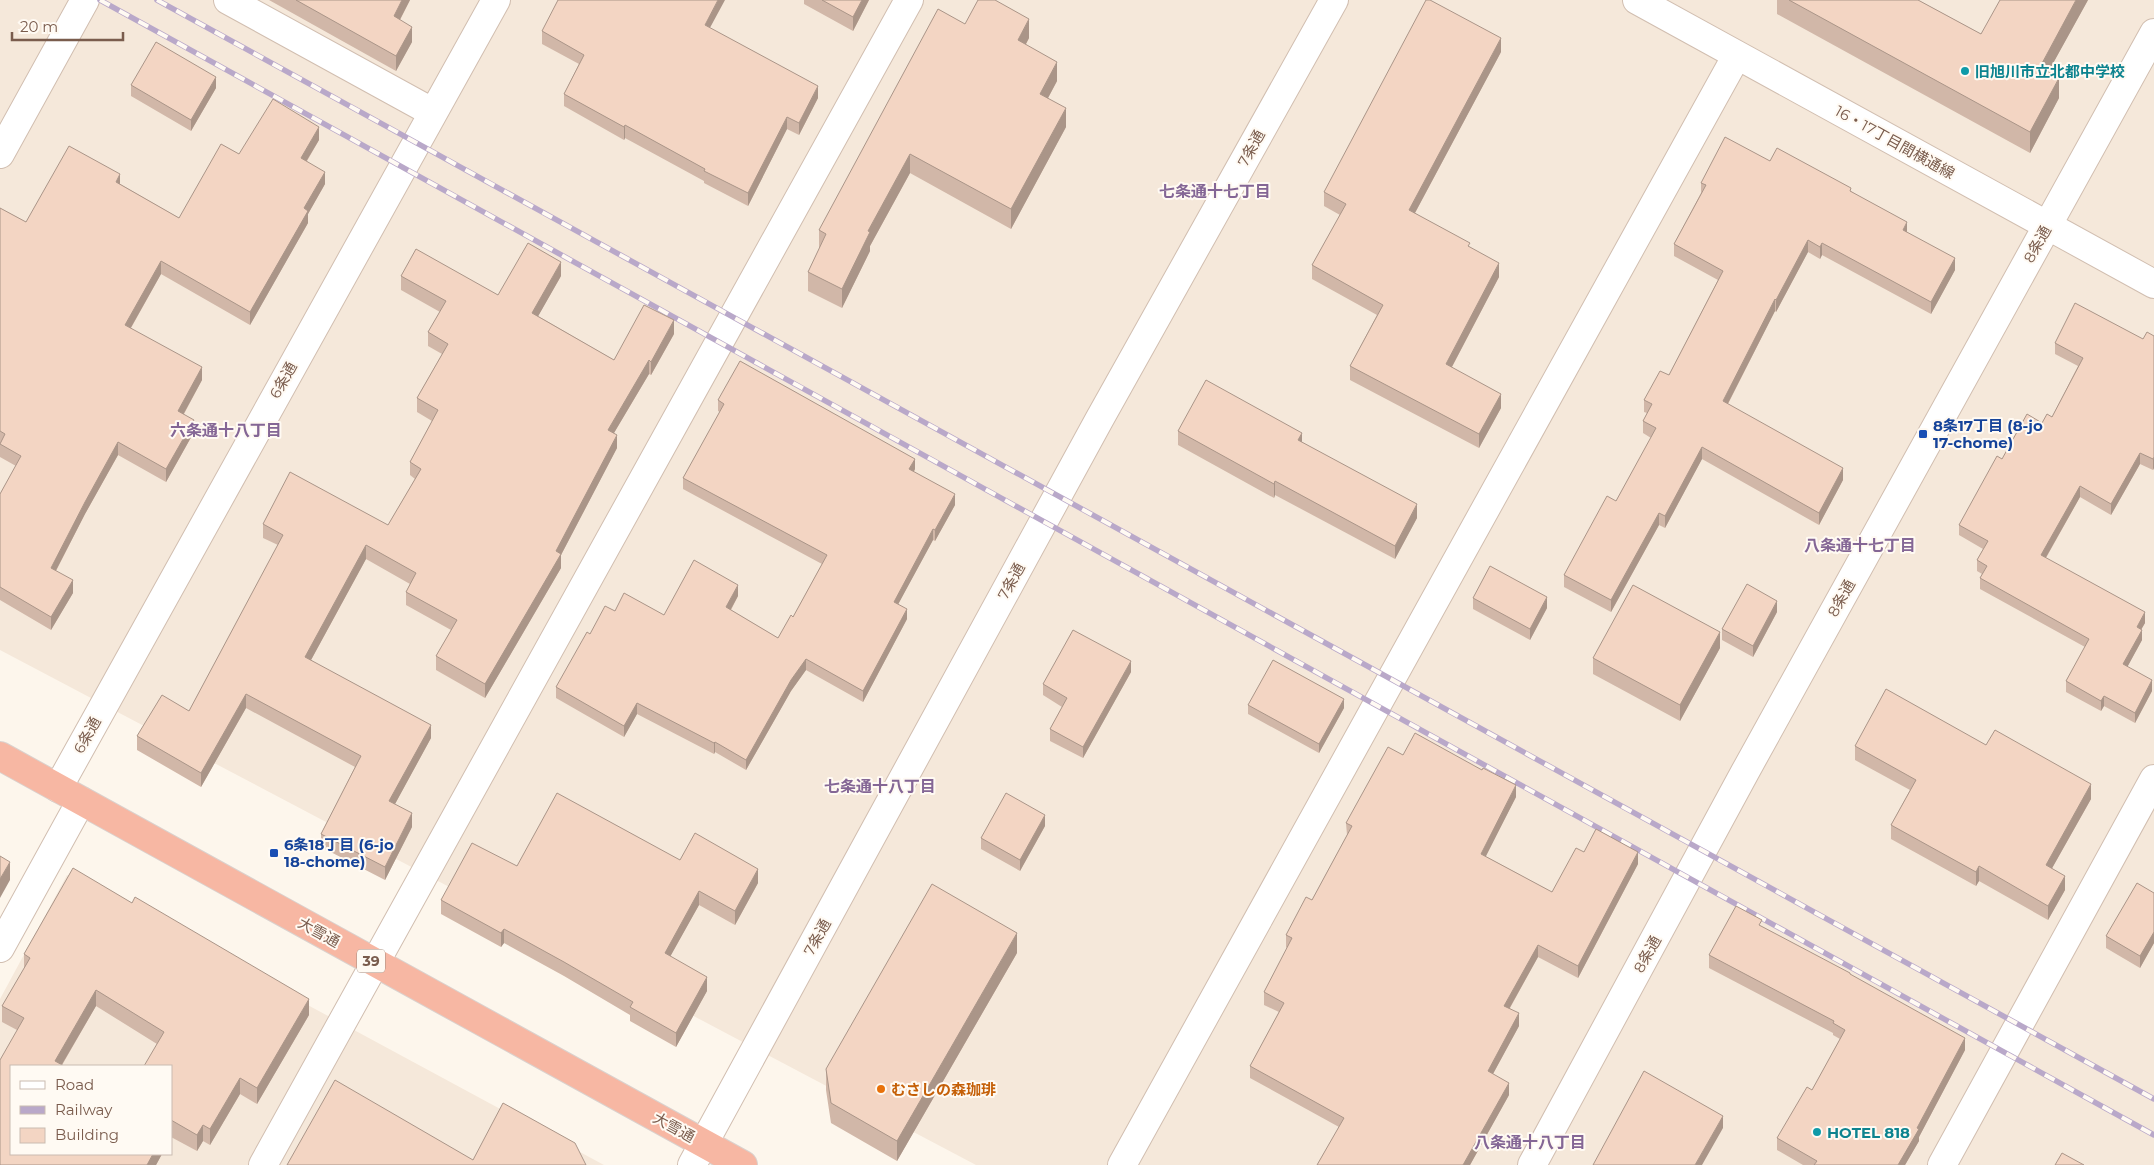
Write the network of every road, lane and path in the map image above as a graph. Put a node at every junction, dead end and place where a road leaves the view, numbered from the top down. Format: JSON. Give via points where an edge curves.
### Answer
{"nodes":[{"id":1,"x":85,"y":0,"type":"edge"},
{"id":2,"x":228,"y":0,"type":"edge"},
{"id":3,"x":496,"y":0,"type":"edge"},
{"id":4,"x":909,"y":0,"type":"edge"},
{"id":5,"x":1334,"y":0,"type":"edge"},
{"id":6,"x":1637,"y":0,"type":"edge"},
{"id":7,"x":2154,"y":34,"type":"edge"},
{"id":8,"x":1736,"y":55,"type":"junction"},
{"id":9,"x":432,"y":112,"type":"junction"},
{"id":10,"x":0,"y":154,"type":"edge"},
{"id":11,"x":2047,"y":225,"type":"junction"},
{"id":12,"x":2154,"y":284,"type":"edge"},
{"id":13,"x":0,"y":756,"type":"edge"},
{"id":14,"x":2154,"y":779,"type":"edge"},
{"id":15,"x":69,"y":794,"type":"junction"},
{"id":16,"x":0,"y":948,"type":"edge"},
{"id":17,"x":375,"y":962,"type":"junction"},
{"id":18,"x":698,"y":1154,"type":"edge"},
{"id":19,"x":263,"y":1165,"type":"edge"},
{"id":20,"x":743,"y":1165,"type":"edge"},
{"id":21,"x":1122,"y":1165,"type":"edge"},
{"id":22,"x":1532,"y":1165,"type":"edge"},
{"id":23,"x":1942,"y":1165,"type":"edge"}],
"edges":[{"from":1,"to":10,"type":"street"},
{"from":2,"to":9,"type":"street"},
{"from":3,"to":9,"type":"street","name":"6条通"},
{"from":4,"to":17,"type":"street"},
{"from":5,"to":18,"type":"street","name":"7条通","via":[[1099,420]]},
{"from":6,"to":8,"type":"street","name":"16・17丁目間横通線"},
{"from":7,"to":11,"type":"street","name":"8条通"},
{"from":8,"to":11,"type":"street","name":"16・17丁目間横通線"},
{"from":8,"to":21,"type":"street"},
{"from":9,"to":15,"type":"street","name":"6条通"},
{"from":11,"to":12,"type":"street","name":"16・17丁目間横通線"},
{"from":11,"to":22,"type":"street","name":"8条通"},
{"from":13,"to":15,"type":"highway","name":"大雪通","number":"39"},
{"from":14,"to":23,"type":"street"},
{"from":15,"to":16,"type":"street","name":"6条通"},
{"from":15,"to":17,"type":"highway","name":"大雪通","number":"39"},
{"from":17,"to":18,"type":"highway","name":"大雪通","number":"39"},
{"from":17,"to":19,"type":"street"},
{"from":18,"to":20,"type":"highway","name":"大雪通","number":"39"}]}
